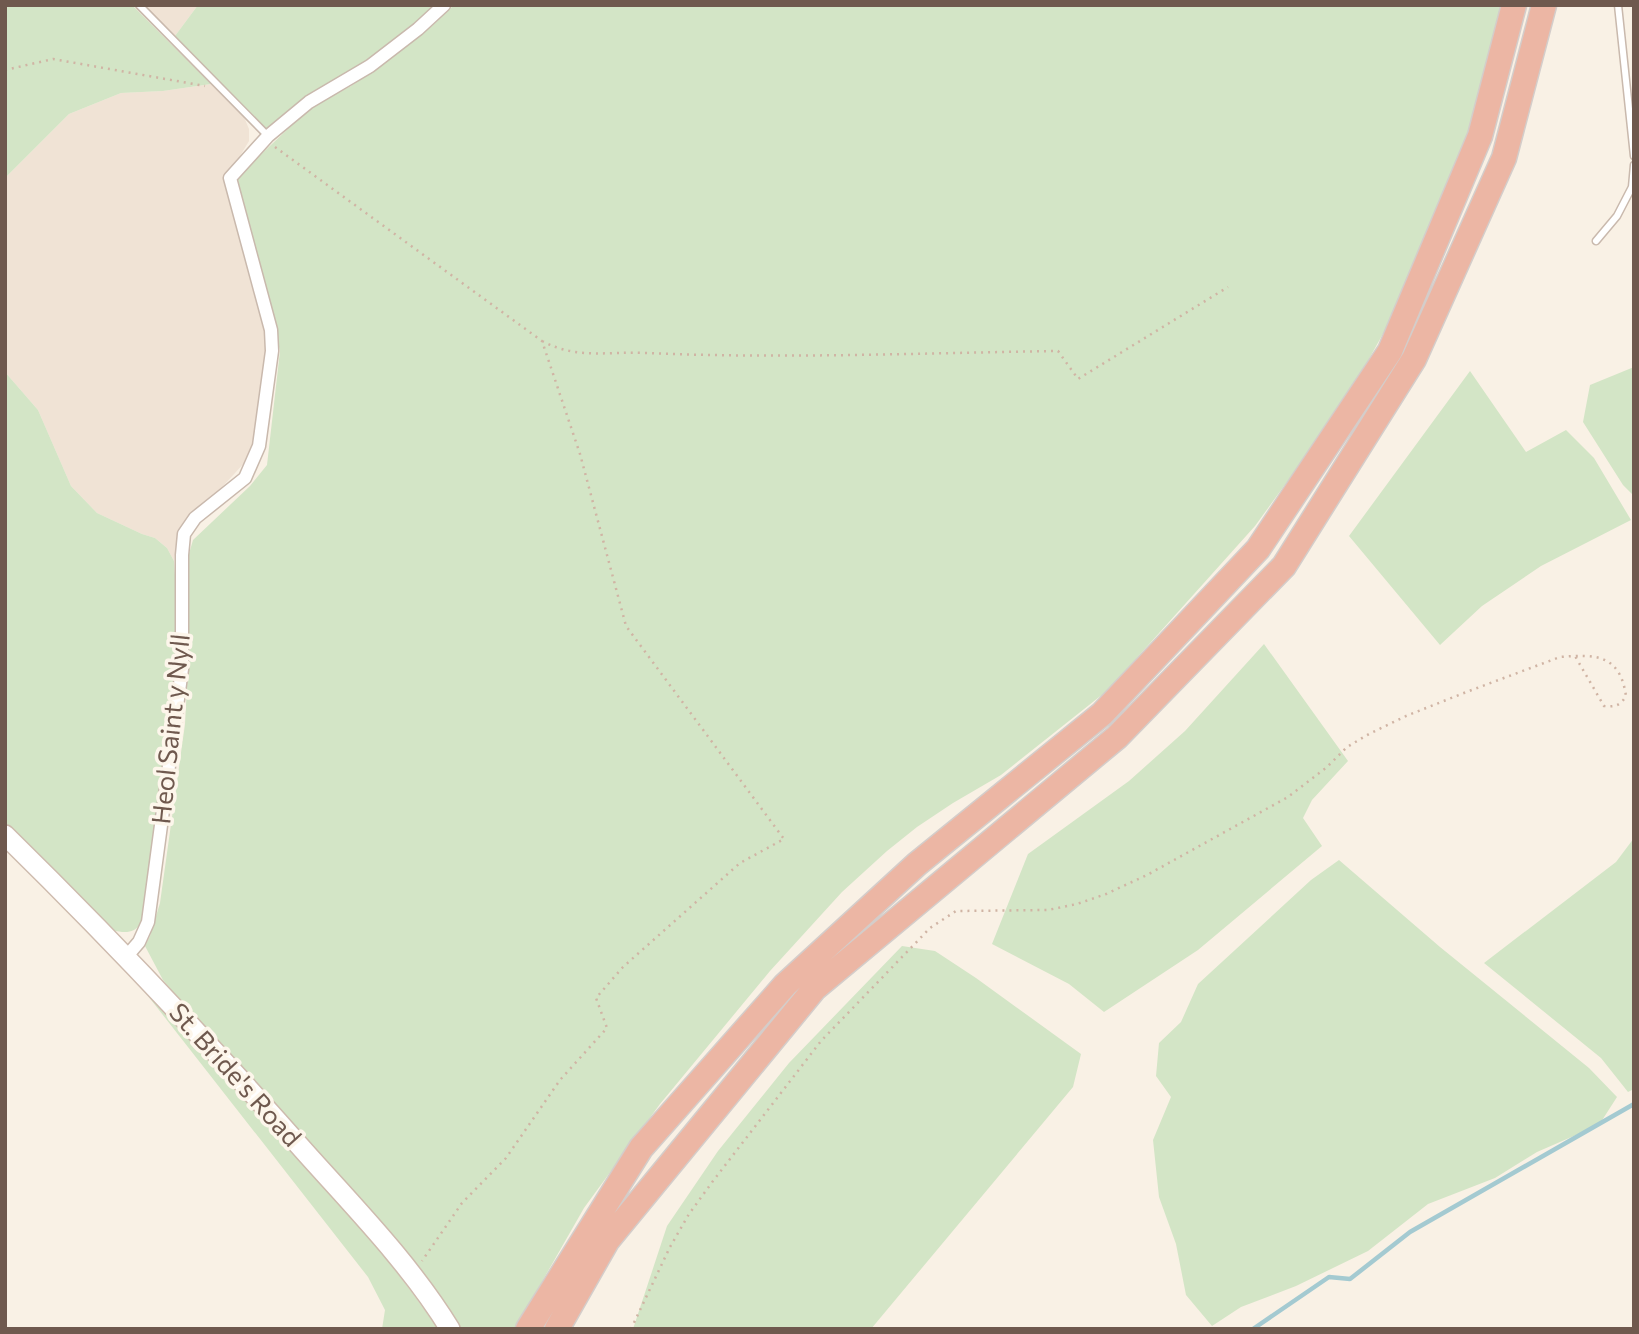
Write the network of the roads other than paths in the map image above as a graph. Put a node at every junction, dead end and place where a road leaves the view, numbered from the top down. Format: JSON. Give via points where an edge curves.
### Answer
{"nodes":[{"id":1,"x":139,"y":5,"type":"edge"},
{"id":2,"x":444,"y":5,"type":"edge"},
{"id":3,"x":1514,"y":5,"type":"edge"},
{"id":4,"x":1544,"y":5,"type":"edge"},
{"id":5,"x":1618,"y":5,"type":"edge"},
{"id":6,"x":266,"y":138,"type":"junction"},
{"id":7,"x":1634,"y":156,"type":"edge"},
{"id":8,"x":1634,"y":165,"type":"edge"},
{"id":9,"x":1596,"y":241,"type":"dead end"},
{"id":10,"x":5,"y":835,"type":"edge"},
{"id":11,"x":127,"y":956,"type":"junction"},
{"id":12,"x":450,"y":1329,"type":"edge"},
{"id":13,"x":528,"y":1329,"type":"edge"},
{"id":14,"x":557,"y":1329,"type":"edge"}],
"edges":[{"from":1,"to":6,"type":"lane"},
{"from":2,"to":6,"type":"street","name":"Heol Saint y Nyll","via":[[370,66],[309,102]]},
{"from":3,"to":13,"type":"highway","via":[[1480,136],[1390,351],[1258,549],[1101,714],[917,864],[785,985],[641,1148]]},
{"from":4,"to":14,"type":"highway","via":[[1504,158],[1414,359],[1284,566],[1117,737],[815,988],[607,1241]]},
{"from":5,"to":7,"type":"lane"},
{"from":6,"to":11,"type":"street","name":"Heol Saint y Nyll","via":[[230,178],[271,330],[267,399],[259,446],[245,478],[195,518],[184,534],[183,670],[148,922]]},
{"from":8,"to":9,"type":"lane","via":[[1632,187],[1617,216]]},
{"from":10,"to":11,"type":"street","name":"St. Bride's Road"},
{"from":11,"to":12,"type":"street","name":"St. Bride's Road","via":[[413,1274]]}]}
